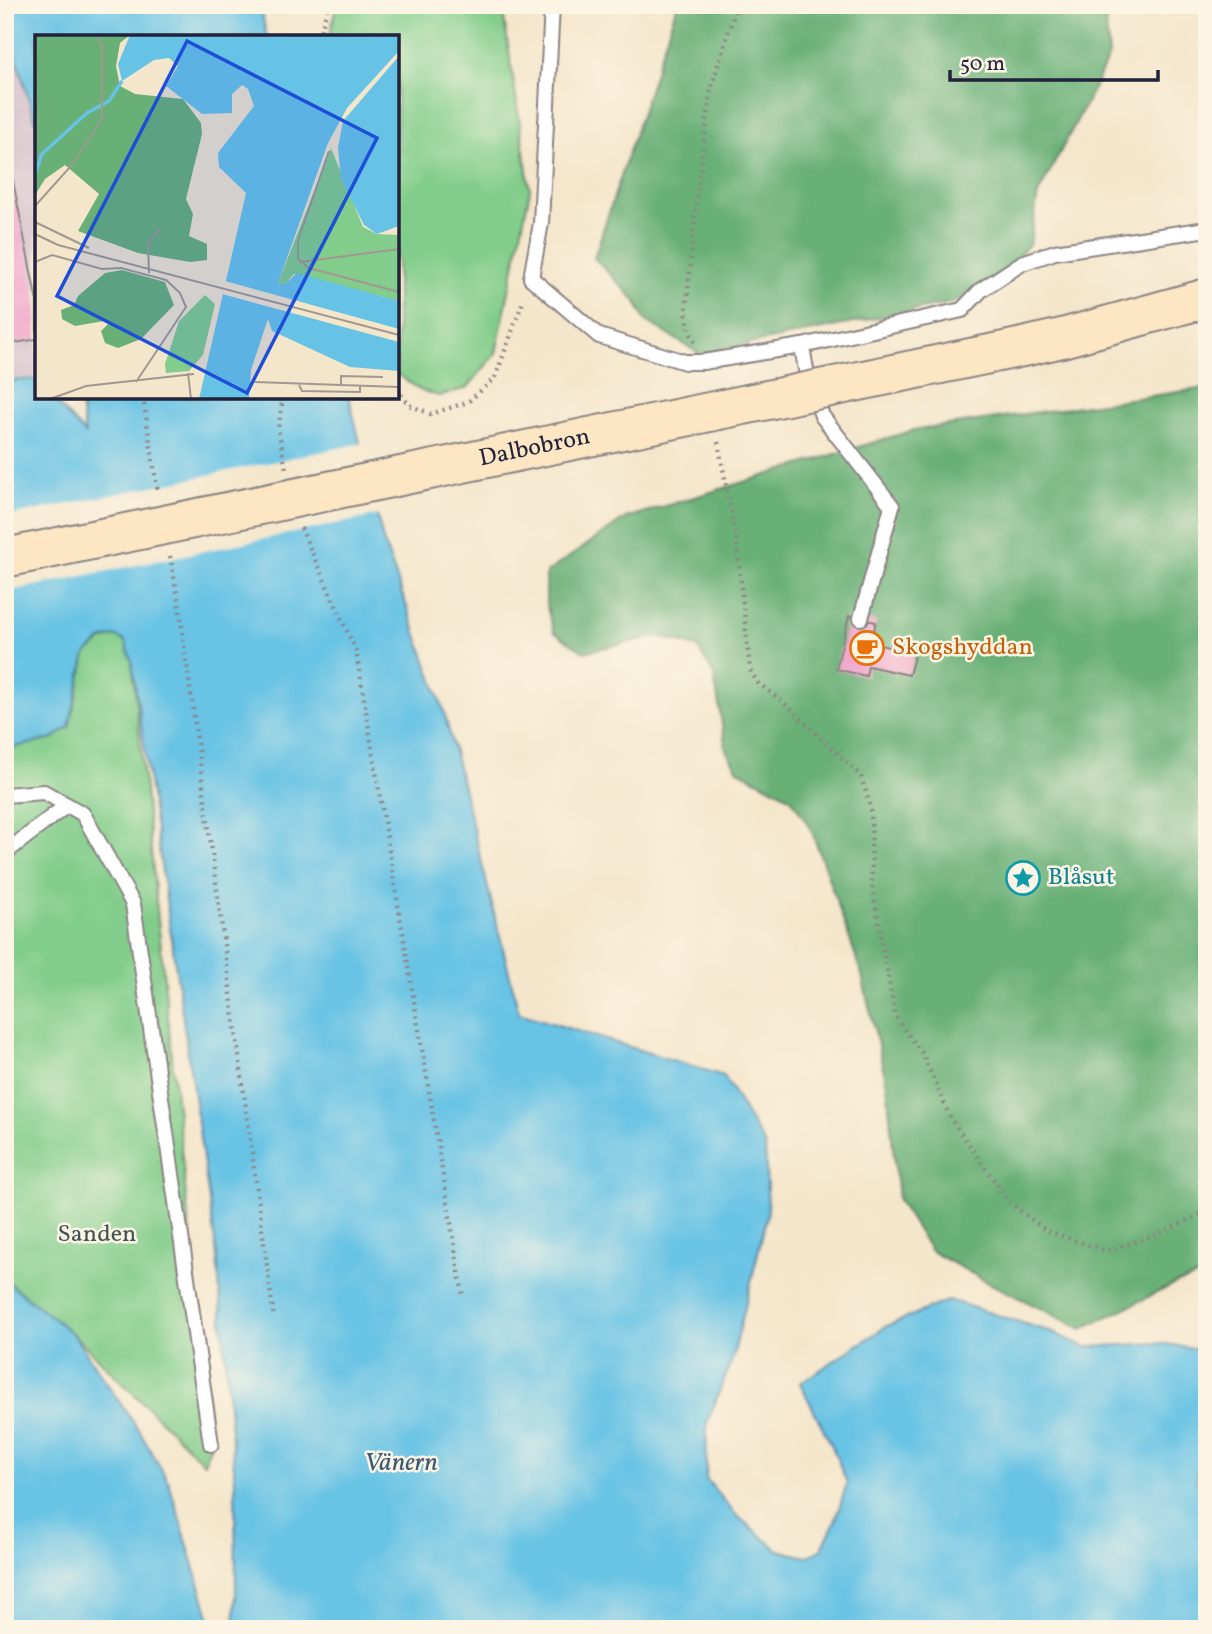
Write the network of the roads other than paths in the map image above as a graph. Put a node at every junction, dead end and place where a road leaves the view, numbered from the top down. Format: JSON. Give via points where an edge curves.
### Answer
{"nodes":[{"id":1,"x":552,"y":5,"type":"edge"},
{"id":2,"x":1207,"y":229,"type":"edge"},
{"id":3,"x":1207,"y":298,"type":"edge"},
{"id":4,"x":1207,"y":325,"type":"edge"},
{"id":5,"x":1062,"y":338,"type":"junction"},
{"id":6,"x":802,"y":346,"type":"junction"},
{"id":7,"x":5,"y":558,"type":"edge"},
{"id":8,"x":861,"y":618,"type":"dead end"},
{"id":9,"x":5,"y":795,"type":"edge"},
{"id":10,"x":67,"y":805,"type":"junction"},
{"id":11,"x":5,"y":853,"type":"edge"},
{"id":12,"x":211,"y":1444,"type":"dead end"}],
"edges":[{"from":1,"to":6,"type":"lane","via":[[541,223],[531,278],[599,337],[685,362]]},
{"from":2,"to":6,"type":"lane","via":[[1055,252],[1022,263],[981,290],[962,310]]},
{"from":3,"to":5,"type":"main road","name":"Dalbobron"},
{"from":4,"to":5,"type":"main road","name":"Dalbobron"},
{"from":5,"to":7,"type":"main road","name":"Dalbobron","bridge":true},
{"from":6,"to":8,"type":"lane","via":[[822,416],[892,506]]},
{"from":9,"to":10,"type":"lane","via":[[44,792]]},
{"from":10,"to":11,"type":"lane"},
{"from":10,"to":12,"type":"lane","via":[[83,814],[133,904]]}]}
